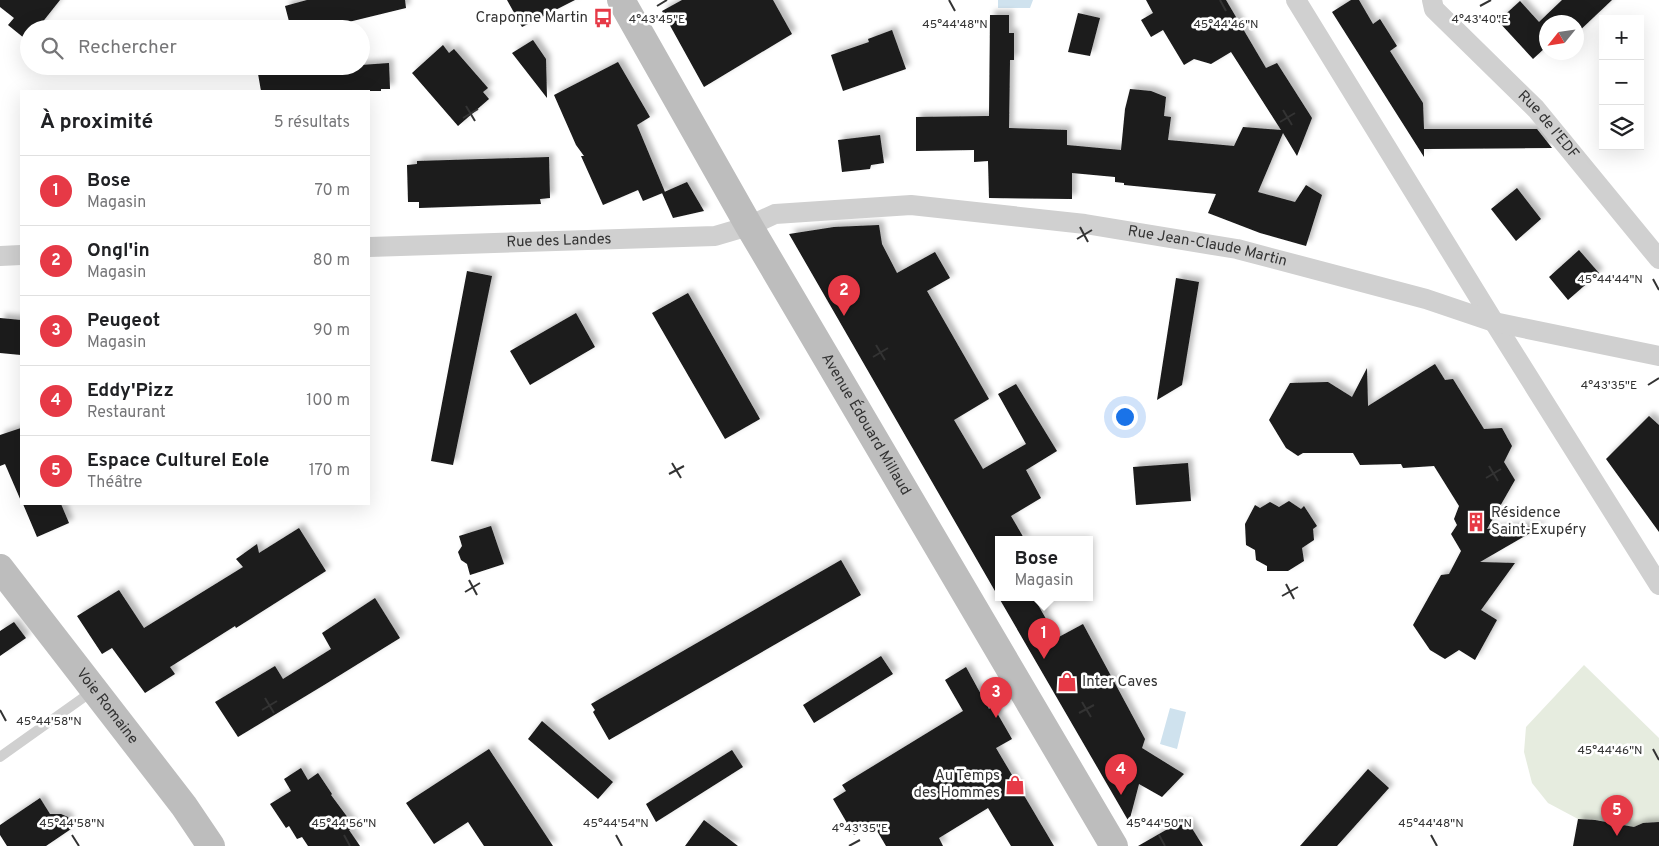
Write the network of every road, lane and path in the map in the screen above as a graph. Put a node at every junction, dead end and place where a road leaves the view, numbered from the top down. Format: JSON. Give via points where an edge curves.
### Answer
{"nodes":[{"id":1,"x":621,"y":0,"type":"edge"},
{"id":2,"x":1296,"y":0,"type":"edge"},
{"id":3,"x":1432,"y":0,"type":"edge"},
{"id":4,"x":749,"y":226,"type":"junction"},
{"id":5,"x":370,"y":247,"type":"edge"},
{"id":6,"x":20,"y":255,"type":"edge"},
{"id":7,"x":0,"y":256,"type":"edge"},
{"id":8,"x":1659,"y":259,"type":"edge"},
{"id":9,"x":1494,"y":322,"type":"junction"},
{"id":10,"x":1659,"y":356,"type":"edge"},
{"id":11,"x":0,"y":568,"type":"edge"},
{"id":12,"x":1659,"y":585,"type":"edge"},
{"id":13,"x":94,"y":690,"type":"junction"},
{"id":14,"x":0,"y":757,"type":"edge"},
{"id":15,"x":211,"y":846,"type":"edge"},
{"id":16,"x":1114,"y":846,"type":"edge"}],
"edges":[{"from":1,"to":4,"type":"main road","name":"Avenue Édouard Millaud"},
{"from":2,"to":9,"type":"street"},
{"from":3,"to":8,"type":"street","name":"Rue de l'EDF","via":[[1434,9],[1536,109]]},
{"from":4,"to":5,"type":"street","name":"Rue des Landes","via":[[715,236]]},
{"from":4,"to":9,"type":"street","name":"Rue Jean-Claude Martin","via":[[774,214],[911,205],[1085,224],[1237,249],[1426,299]]},
{"from":4,"to":16,"type":"main road","name":"Avenue Édouard Millaud"},
{"from":6,"to":7,"type":"street"},
{"from":9,"to":10,"type":"street","name":"Rue Jean-Claude Martin"},
{"from":9,"to":12,"type":"street"},
{"from":11,"to":13,"type":"main road","name":"Voie Romaine"},
{"from":13,"to":14,"type":"lane"},
{"from":13,"to":15,"type":"main road","name":"Voie Romaine"}]}
